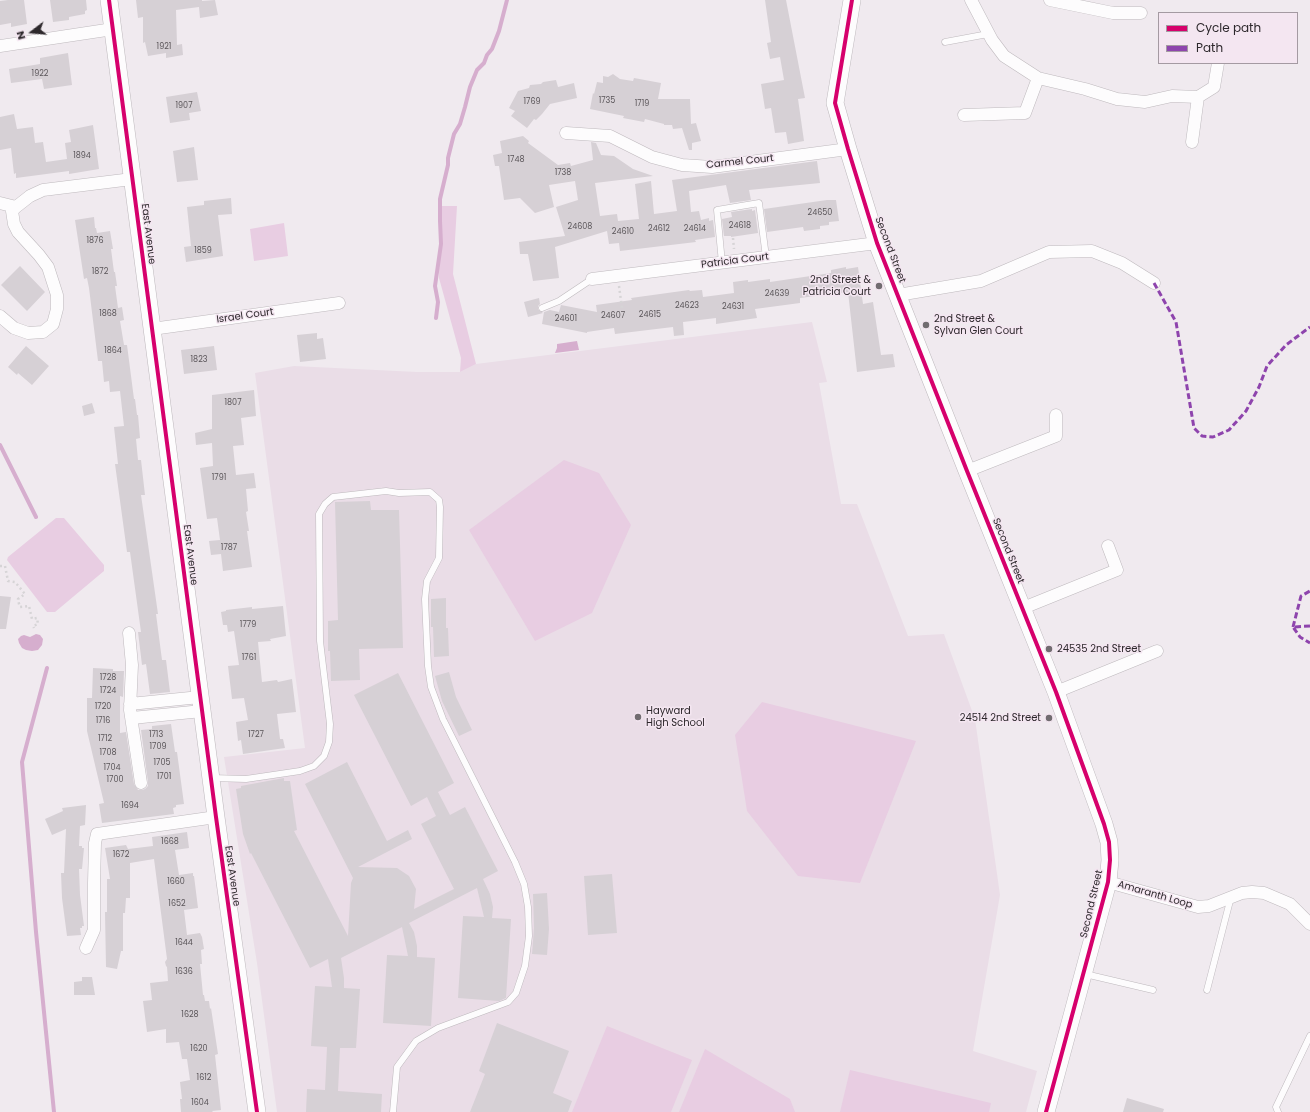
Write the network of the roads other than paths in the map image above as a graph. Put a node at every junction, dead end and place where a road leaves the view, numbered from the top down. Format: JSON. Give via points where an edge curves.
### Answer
{"nodes":[{"id":1,"x":109,"y":0,"type":"edge"},
{"id":2,"x":852,"y":0,"type":"edge"},
{"id":3,"x":972,"y":0,"type":"edge"},
{"id":4,"x":1050,"y":0,"type":"edge"},
{"id":5,"x":1141,"y":13,"type":"dead end"},
{"id":6,"x":113,"y":29,"type":"junction"},
{"id":7,"x":988,"y":34,"type":"junction"},
{"id":8,"x":946,"y":42,"type":"dead end"},
{"id":9,"x":0,"y":46,"type":"edge"},
{"id":10,"x":1218,"y":64,"type":"edge"},
{"id":11,"x":1038,"y":78,"type":"junction"},
{"id":12,"x":1198,"y":97,"type":"junction"},
{"id":13,"x":964,"y":116,"type":"dead end"},
{"id":14,"x":566,"y":133,"type":"dead end"},
{"id":15,"x":1192,"y":142,"type":"dead end"},
{"id":16,"x":848,"y":149,"type":"junction"},
{"id":17,"x":132,"y":179,"type":"junction"},
{"id":18,"x":0,"y":202,"type":"edge"},
{"id":19,"x":16,"y":206,"type":"junction"},
{"id":20,"x":877,"y":243,"type":"junction"},
{"id":21,"x":766,"y":257,"type":"junction"},
{"id":22,"x":722,"y":263,"type":"junction"},
{"id":23,"x":592,"y":279,"type":"joint"},
{"id":24,"x":1154,"y":283,"type":"dead end"},
{"id":25,"x":898,"y":295,"type":"junction"},
{"id":26,"x":339,"y":303,"type":"dead end"},
{"id":27,"x":542,"y":308,"type":"dead end"},
{"id":28,"x":0,"y":316,"type":"edge"},
{"id":29,"x":152,"y":329,"type":"junction"},
{"id":30,"x":1056,"y":415,"type":"dead end"},
{"id":31,"x":967,"y":471,"type":"junction"},
{"id":32,"x":1108,"y":546,"type":"dead end"},
{"id":33,"x":1022,"y":608,"type":"junction"},
{"id":34,"x":129,"y":633,"type":"dead end"},
{"id":35,"x":1157,"y":651,"type":"dead end"},
{"id":36,"x":1056,"y":692,"type":"junction"},
{"id":37,"x":130,"y":704,"type":"junction"},
{"id":38,"x":201,"y":704,"type":"junction"},
{"id":39,"x":132,"y":718,"type":"junction"},
{"id":40,"x":211,"y":778,"type":"junction"},
{"id":41,"x":140,"y":783,"type":"dead end"},
{"id":42,"x":216,"y":817,"type":"junction"},
{"id":43,"x":1108,"y":882,"type":"junction"},
{"id":44,"x":1231,"y":897,"type":"junction"},
{"id":45,"x":1310,"y":924,"type":"edge"},
{"id":46,"x":86,"y":948,"type":"dead end"},
{"id":47,"x":1083,"y":974,"type":"junction"},
{"id":48,"x":1153,"y":990,"type":"dead end"},
{"id":49,"x":1207,"y":990,"type":"dead end"},
{"id":50,"x":1310,"y":1036,"type":"edge"},
{"id":51,"x":258,"y":1112,"type":"edge"},
{"id":52,"x":393,"y":1112,"type":"edge"},
{"id":53,"x":1046,"y":1112,"type":"edge"},
{"id":54,"x":1278,"y":1112,"type":"edge"}],
"edges":[{"from":1,"to":6,"type":"street","name":"East Avenue"},
{"from":2,"to":16,"type":"street","name":"Second Street","via":[[835,103]]},
{"from":3,"to":7,"type":"street"},
{"from":4,"to":5,"type":"street","via":[[1113,13]]},
{"from":6,"to":9,"type":"street"},
{"from":6,"to":17,"type":"street","name":"East Avenue"},
{"from":7,"to":8,"type":"lane"},
{"from":7,"to":11,"type":"street","via":[[1004,56]]},
{"from":10,"to":12,"type":"street","via":[[1214,87]]},
{"from":11,"to":12,"type":"street","via":[[1117,99],[1145,102],[1172,96]]},
{"from":11,"to":13,"type":"street","via":[[1025,113]]},
{"from":12,"to":15,"type":"street"},
{"from":14,"to":16,"type":"street","name":"Carmel Court","via":[[610,136],[652,157],[682,166],[712,167]]},
{"from":16,"to":20,"type":"street","name":"Second Street"},
{"from":17,"to":19,"type":"street","via":[[43,190]]},
{"from":17,"to":29,"type":"street","name":"East Avenue"},
{"from":18,"to":19,"type":"street"},
{"from":19,"to":28,"type":"street","via":[[12,211],[14,224],[48,267],[57,295],[57,309],[53,324],[43,332],[28,333],[14,328]]},
{"from":20,"to":21,"type":"street","name":"Patricia Court"},
{"from":20,"to":25,"type":"street","name":"Second Street"},
{"from":21,"to":22,"type":"street","name":"Patricia Court"},
{"from":21,"to":22,"type":"lane","via":[[759,203],[717,210]]},
{"from":22,"to":23,"type":"street","name":"Patricia Court"},
{"from":23,"to":27,"type":"lane","via":[[559,301]]},
{"from":24,"to":25,"type":"street","via":[[1122,263],[1092,251],[1049,252],[981,281]]},
{"from":25,"to":31,"type":"street","name":"Second Street"},
{"from":26,"to":29,"type":"street","name":"Israel Court"},
{"from":29,"to":38,"type":"street","name":"East Avenue"},
{"from":30,"to":31,"type":"street","via":[[1056,436]]},
{"from":31,"to":33,"type":"street","name":"Second Street"},
{"from":32,"to":33,"type":"street","via":[[1117,570]]},
{"from":33,"to":36,"type":"street","name":"Second Street"},
{"from":34,"to":37,"type":"street","via":[[132,665]]},
{"from":35,"to":36,"type":"street"},
{"from":36,"to":43,"type":"street","name":"Second Street","via":[[1104,824],[1110,860]]},
{"from":37,"to":38,"type":"street"},
{"from":37,"to":39,"type":"street"},
{"from":38,"to":39,"type":"street"},
{"from":38,"to":40,"type":"street","name":"East Avenue"},
{"from":39,"to":41,"type":"street"},
{"from":40,"to":42,"type":"street","name":"East Avenue"},
{"from":40,"to":52,"type":"lane","via":[[246,779],[300,771],[314,766],[324,756],[329,742],[330,724],[320,641],[319,514],[333,497],[379,492],[430,492],[439,500],[440,507],[439,558],[427,581],[425,599],[431,687],[443,719],[524,884],[529,936],[525,966],[516,993],[508,1002],[438,1028],[416,1041],[397,1067]]},
{"from":42,"to":46,"type":"street","via":[[97,834],[94,930]]},
{"from":42,"to":51,"type":"street","name":"East Avenue"},
{"from":43,"to":44,"type":"street","name":"Amaranth Loop","via":[[1198,907],[1209,906]]},
{"from":43,"to":47,"type":"street","name":"Second Street"},
{"from":44,"to":45,"type":"street","name":"Amaranth Loop","via":[[1252,892],[1264,893],[1290,904]]},
{"from":44,"to":49,"type":"lane"},
{"from":47,"to":48,"type":"lane"},
{"from":47,"to":53,"type":"street","name":"Second Street"},
{"from":50,"to":54,"type":"lane","via":[[1276,1107]]}]}
